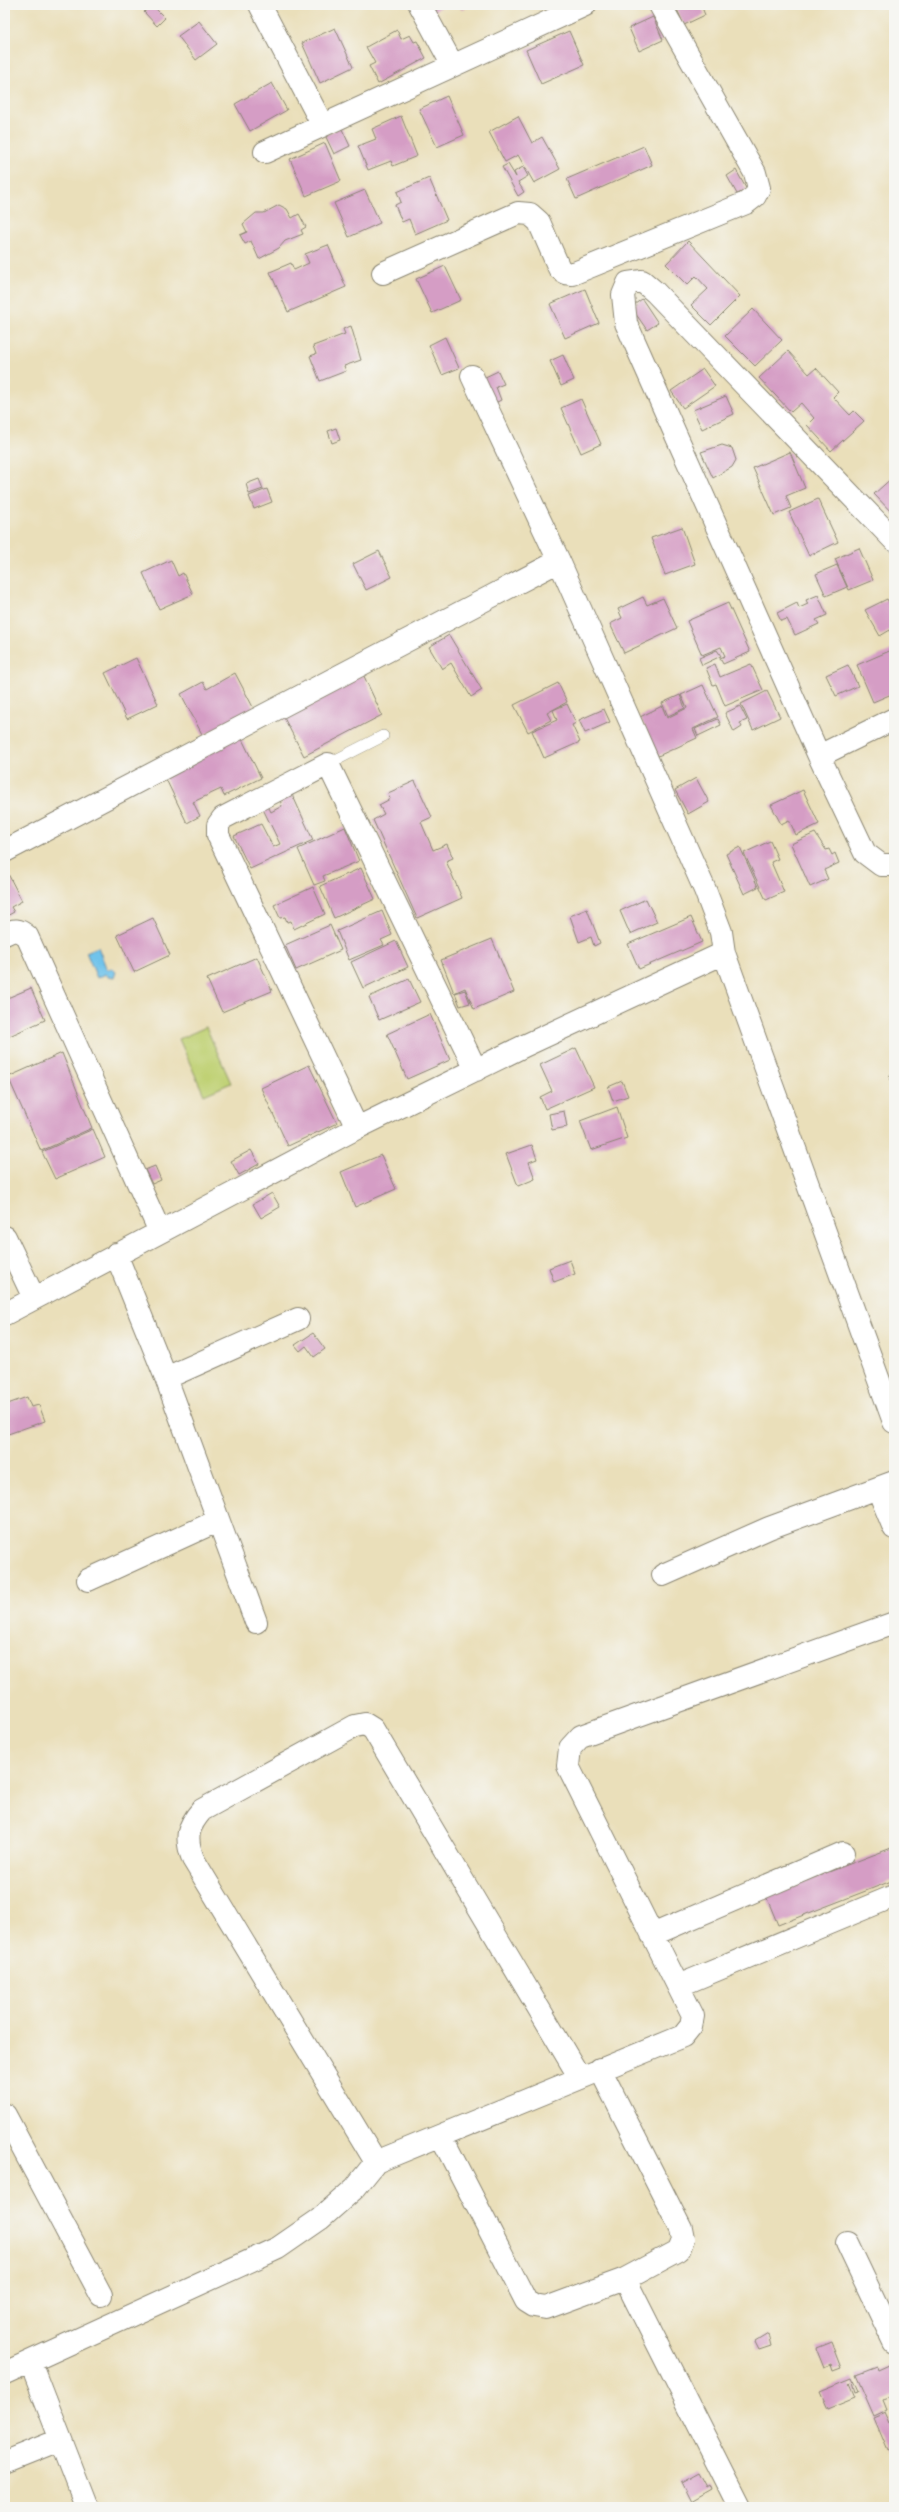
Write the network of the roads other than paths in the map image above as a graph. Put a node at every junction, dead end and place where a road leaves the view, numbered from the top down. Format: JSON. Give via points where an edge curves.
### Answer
{"nodes":[{"id":1,"x":260,"y":5,"type":"edge"},
{"id":2,"x":420,"y":5,"type":"edge"},
{"id":3,"x":585,"y":5,"type":"edge"},
{"id":4,"x":660,"y":5,"type":"edge"},
{"id":5,"x":452,"y":64,"type":"junction"},
{"id":6,"x":322,"y":124,"type":"junction"},
{"id":7,"x":264,"y":152,"type":"dead end"},
{"id":8,"x":382,"y":273,"type":"dead end"},
{"id":9,"x":472,"y":376,"type":"dead end"},
{"id":10,"x":894,"y":540,"type":"edge"},
{"id":11,"x":559,"y":561,"type":"junction"},
{"id":12,"x":894,"y":719,"type":"edge"},
{"id":13,"x":383,"y":736,"type":"dead end"},
{"id":14,"x":819,"y":756,"type":"junction"},
{"id":15,"x":328,"y":764,"type":"junction"},
{"id":16,"x":5,"y":851,"type":"edge"},
{"id":17,"x":894,"y":865,"type":"edge"},
{"id":18,"x":5,"y":934,"type":"edge"},
{"id":19,"x":724,"y":953,"type":"junction"},
{"id":20,"x":476,"y":1070,"type":"junction"},
{"id":21,"x":357,"y":1128,"type":"junction"},
{"id":22,"x":160,"y":1232,"type":"junction"},
{"id":23,"x":5,"y":1237,"type":"edge"},
{"id":24,"x":116,"y":1254,"type":"junction"},
{"id":25,"x":34,"y":1298,"type":"junction"},
{"id":26,"x":5,"y":1314,"type":"edge"},
{"id":27,"x":298,"y":1319,"type":"dead end"},
{"id":28,"x":166,"y":1378,"type":"junction"},
{"id":29,"x":894,"y":1422,"type":"edge"},
{"id":30,"x":886,"y":1486,"type":"edge"},
{"id":31,"x":217,"y":1521,"type":"junction"},
{"id":32,"x":894,"y":1528,"type":"edge"},
{"id":33,"x":663,"y":1575,"type":"dead end"},
{"id":34,"x":88,"y":1580,"type":"dead end"},
{"id":35,"x":256,"y":1622,"type":"dead end"},
{"id":36,"x":894,"y":1623,"type":"edge"},
{"id":37,"x":843,"y":1853,"type":"dead end"},
{"id":38,"x":894,"y":1896,"type":"edge"},
{"id":39,"x":652,"y":1935,"type":"junction"},
{"id":40,"x":678,"y":1986,"type":"junction"},
{"id":41,"x":600,"y":2069,"type":"junction"},
{"id":42,"x":580,"y":2078,"type":"junction"},
{"id":43,"x":5,"y":2115,"type":"edge"},
{"id":44,"x":442,"y":2136,"type":"junction"},
{"id":45,"x":376,"y":2162,"type":"junction"},
{"id":46,"x":847,"y":2243,"type":"dead end"},
{"id":47,"x":625,"y":2279,"type":"junction"},
{"id":48,"x":101,"y":2295,"type":"dead end"},
{"id":49,"x":894,"y":2342,"type":"edge"},
{"id":50,"x":5,"y":2373,"type":"edge"},
{"id":51,"x":35,"y":2373,"type":"dead end"},
{"id":52,"x":60,"y":2440,"type":"junction"},
{"id":53,"x":5,"y":2462,"type":"edge"},
{"id":54,"x":87,"y":2507,"type":"edge"},
{"id":55,"x":740,"y":2507,"type":"edge"}],
"edges":[{"from":1,"to":6,"type":"street"},
{"from":2,"to":5,"type":"street"},
{"from":3,"to":5,"type":"street"},
{"from":4,"to":8,"type":"street","via":[[755,173],[759,188],[755,196],[746,203],[572,274],[565,273],[559,268],[539,222],[530,214],[518,213]]},
{"from":5,"to":6,"type":"street"},
{"from":6,"to":7,"type":"street"},
{"from":9,"to":11,"type":"street"},
{"from":10,"to":14,"type":"street","via":[[655,292],[642,281],[628,283],[623,295],[626,323]]},
{"from":11,"to":16,"type":"street"},
{"from":11,"to":19,"type":"street","via":[[705,890],[721,932]]},
{"from":12,"to":14,"type":"street"},
{"from":13,"to":15,"type":"lane"},
{"from":14,"to":17,"type":"street","via":[[865,853],[882,865]]},
{"from":15,"to":20,"type":"street"},
{"from":15,"to":21,"type":"street","via":[[223,818],[218,825],[218,835]]},
{"from":18,"to":22,"type":"street","via":[[12,930],[20,930],[27,936]]},
{"from":19,"to":20,"type":"street"},
{"from":19,"to":29,"type":"street"},
{"from":20,"to":21,"type":"street"},
{"from":21,"to":22,"type":"street"},
{"from":22,"to":24,"type":"street"},
{"from":23,"to":25,"type":"street"},
{"from":24,"to":25,"type":"street"},
{"from":24,"to":28,"type":"street"},
{"from":25,"to":26,"type":"street"},
{"from":27,"to":28,"type":"street"},
{"from":28,"to":31,"type":"street"},
{"from":30,"to":32,"type":"street"},
{"from":30,"to":33,"type":"street","via":[[769,1528]]},
{"from":31,"to":34,"type":"street"},
{"from":31,"to":35,"type":"street"},
{"from":36,"to":39,"type":"street","via":[[580,1736],[570,1748],[568,1766]]},
{"from":37,"to":39,"type":"street"},
{"from":38,"to":40,"type":"street"},
{"from":39,"to":40,"type":"street"},
{"from":40,"to":41,"type":"street","via":[[692,2016],[691,2026],[683,2036]]},
{"from":41,"to":42,"type":"street"},
{"from":41,"to":47,"type":"street","via":[[681,2229],[683,2239],[679,2250]]},
{"from":42,"to":44,"type":"street"},
{"from":42,"to":45,"type":"street","via":[[373,1729],[365,1724],[355,1726],[202,1810],[191,1822],[187,1844],[193,1859]]},
{"from":43,"to":48,"type":"street"},
{"from":44,"to":45,"type":"street"},
{"from":44,"to":47,"type":"street","via":[[526,2301],[534,2306],[546,2308]]},
{"from":45,"to":50,"type":"street","via":[[356,2188],[332,2209],[278,2248]]},
{"from":46,"to":49,"type":"street"},
{"from":47,"to":55,"type":"street"},
{"from":51,"to":52,"type":"street"},
{"from":52,"to":53,"type":"street"},
{"from":52,"to":54,"type":"street"}]}
